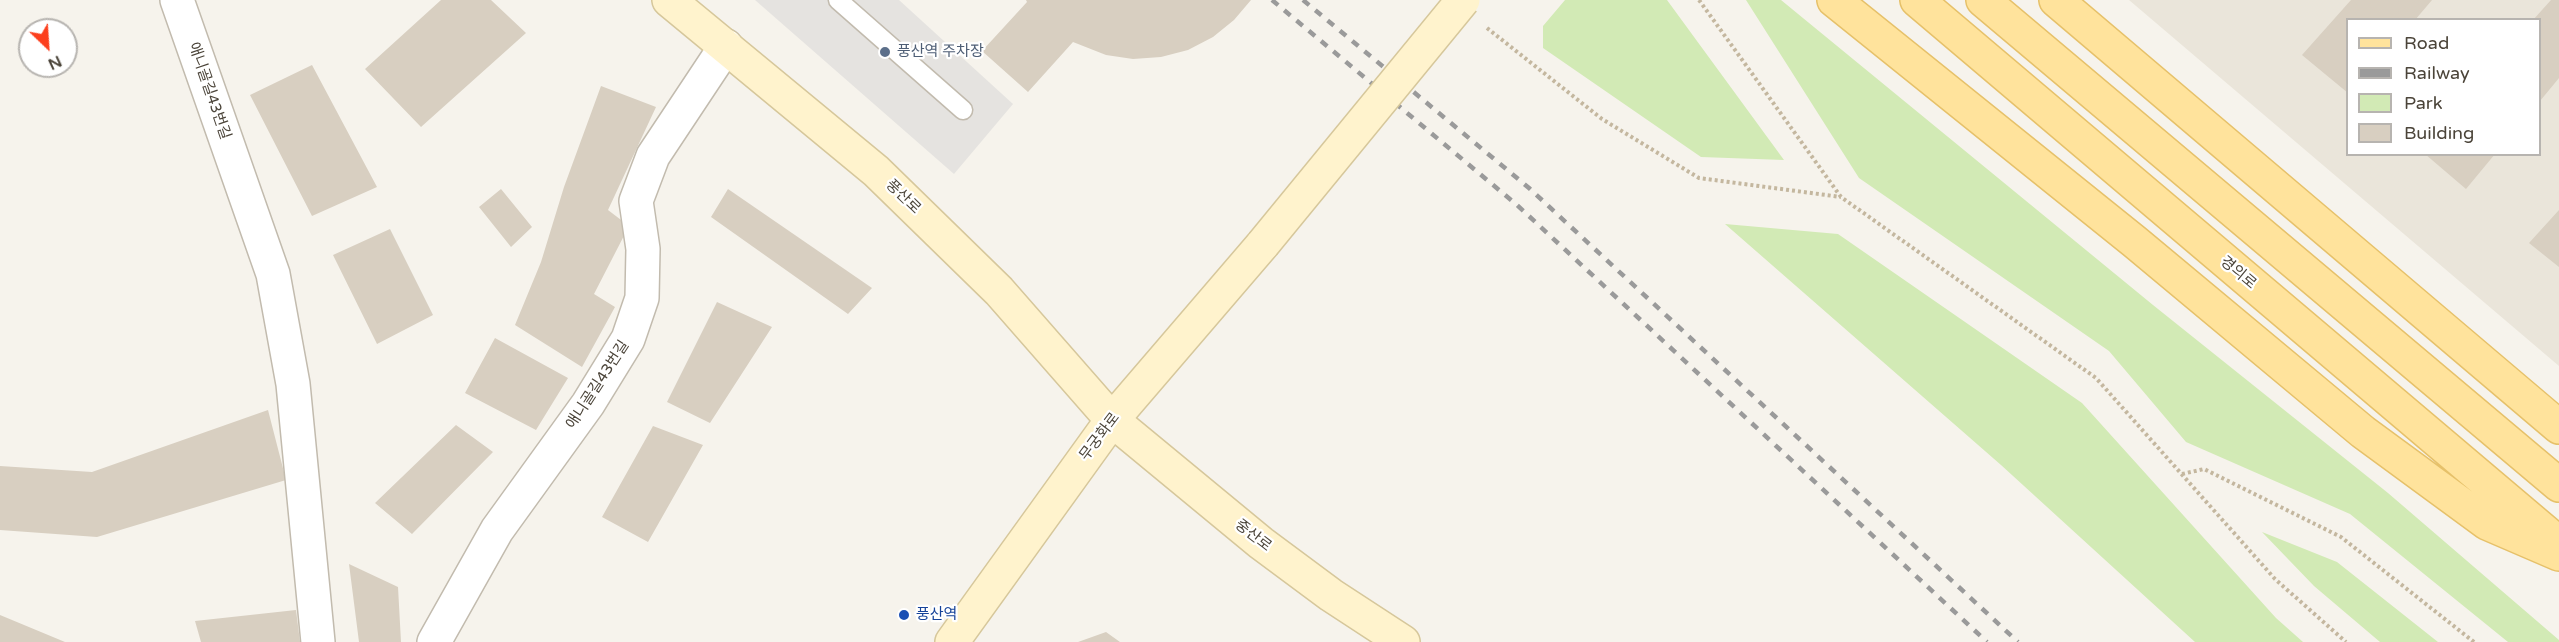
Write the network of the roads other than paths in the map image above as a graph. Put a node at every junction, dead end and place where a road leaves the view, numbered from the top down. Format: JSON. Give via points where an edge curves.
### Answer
{"nodes":[{"id":1,"x":177,"y":0,"type":"edge"},
{"id":2,"x":669,"y":0,"type":"edge"},
{"id":3,"x":838,"y":0,"type":"edge"},
{"id":4,"x":1834,"y":0,"type":"edge"},
{"id":5,"x":1917,"y":0,"type":"edge"},
{"id":6,"x":1983,"y":0,"type":"edge"},
{"id":7,"x":2056,"y":0,"type":"edge"},
{"id":8,"x":1470,"y":10,"type":"edge"},
{"id":9,"x":726,"y":46,"type":"junction"},
{"id":10,"x":963,"y":110,"type":"dead end"},
{"id":11,"x":1112,"y":420,"type":"junction"},
{"id":12,"x":2559,"y":427,"type":"edge"},
{"id":13,"x":2559,"y":485,"type":"edge"},
{"id":14,"x":2559,"y":544,"type":"edge"},
{"id":15,"x":2559,"y":554,"type":"edge"},
{"id":16,"x":318,"y":642,"type":"edge"},
{"id":17,"x":434,"y":642,"type":"edge"},
{"id":18,"x":952,"y":642,"type":"edge"},
{"id":19,"x":1403,"y":642,"type":"edge"}],
"edges":[{"from":1,"to":16,"type":"street","name":"애니골길43번길","via":[[273,274],[293,384]]},
{"from":2,"to":9,"type":"main road","name":"풍산로"},
{"from":3,"to":10,"type":"lane"},
{"from":4,"to":15,"type":"main road","via":[[2136,242],[2363,432],[2487,523]]},
{"from":5,"to":14,"type":"main road","name":"경의로"},
{"from":6,"to":13,"type":"main road"},
{"from":7,"to":12,"type":"main road"},
{"from":8,"to":11,"type":"main road","name":"무궁화로","bridge":true},
{"from":9,"to":11,"type":"main road","name":"풍산로","via":[[893,187],[999,291]]},
{"from":9,"to":17,"type":"street","name":"애니골길43번길","via":[[653,156],[636,201],[643,249],[642,298],[628,339],[588,404],[498,530]]},
{"from":11,"to":18,"type":"main road","name":"무궁화로"},
{"from":11,"to":19,"type":"main road","name":"중산로","via":[[1261,543]]}]}
